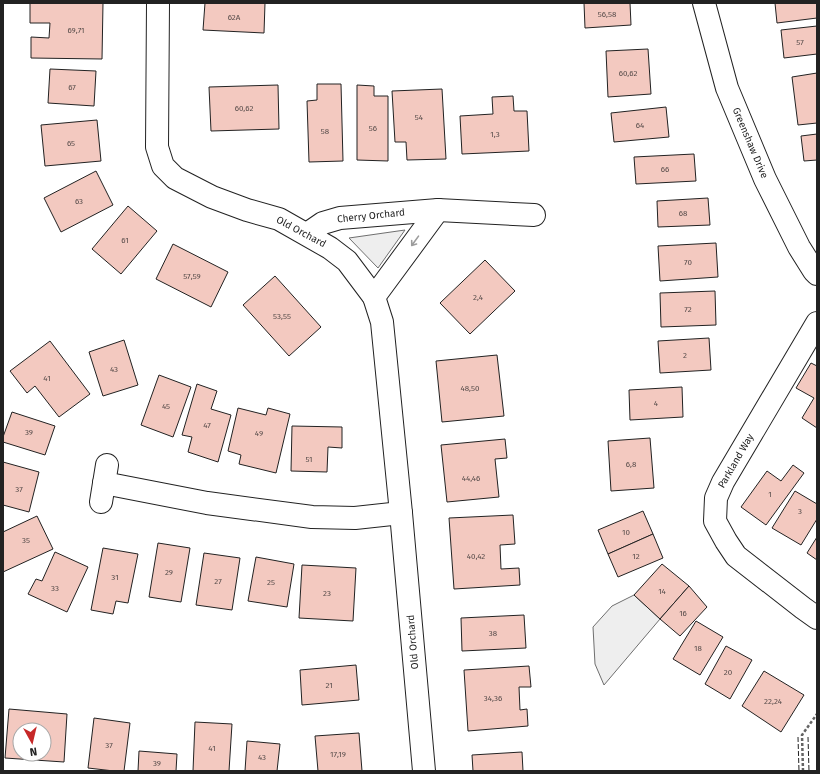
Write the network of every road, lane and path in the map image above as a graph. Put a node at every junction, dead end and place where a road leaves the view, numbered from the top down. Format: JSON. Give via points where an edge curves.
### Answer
{"nodes":[{"id":1,"x":158,"y":3,"type":"edge"},
{"id":2,"x":704,"y":3,"type":"edge"},
{"id":3,"x":438,"y":210,"type":"junction"},
{"id":4,"x":534,"y":215,"type":"dead end"},
{"id":5,"x":307,"y":234,"type":"junction"},
{"id":6,"x":817,"y":274,"type":"edge"},
{"id":7,"x":374,"y":297,"type":"junction"},
{"id":8,"x":817,"y":323,"type":"edge"},
{"id":9,"x":104,"y":483,"type":"dead end"},
{"id":10,"x":401,"y":513,"type":"junction"},
{"id":11,"x":817,"y":618,"type":"edge"},
{"id":12,"x":817,"y":714,"type":"edge"},
{"id":13,"x":424,"y":771,"type":"edge"},
{"id":14,"x":803,"y":771,"type":"edge"}],
"edges":[{"from":1,"to":5,"type":"street","name":"Old Orchard","via":[[157,147],[163,166],[175,178],[212,197],[279,219]]},
{"from":2,"to":6,"type":"street","name":"Greenshaw Drive","via":[[727,88],[765,179],[799,247]]},
{"from":3,"to":4,"type":"street","name":"Cherry Orchard"},
{"from":3,"to":5,"type":"street","name":"Cherry Orchard","via":[[340,218],[323,223]]},
{"from":3,"to":7,"type":"street","one_way":true},
{"from":5,"to":7,"type":"street","name":"Old Orchard","via":[[347,262]]},
{"from":7,"to":10,"type":"street","name":"Old Orchard","via":[[382,322]]},
{"from":8,"to":11,"type":"street","name":"Parkland Way","via":[[723,482],[716,498],[715,521],[736,556]]},
{"from":9,"to":10,"type":"street","via":[[207,503],[312,517],[355,518]]},
{"from":10,"to":13,"type":"street","name":"Old Orchard"},
{"from":12,"to":14,"type":"path","via":[[802,735]]}]}
